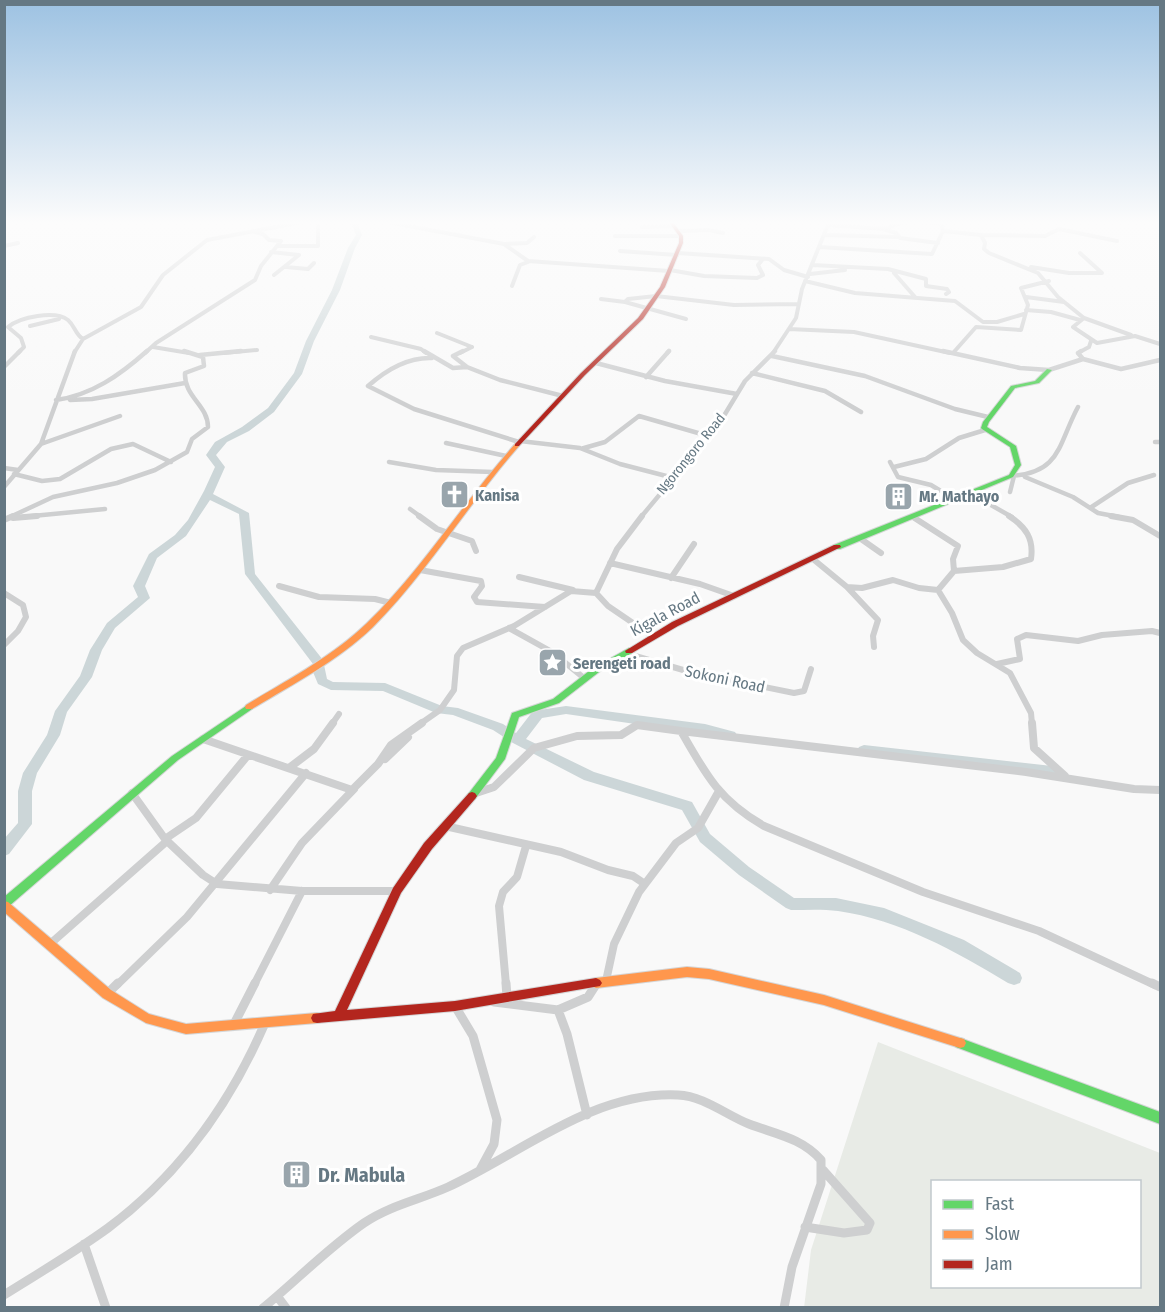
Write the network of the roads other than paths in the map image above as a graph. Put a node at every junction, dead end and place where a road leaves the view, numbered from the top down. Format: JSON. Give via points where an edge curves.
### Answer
{"nodes":[{"id":1,"x":156,"y":283,"type":"edge"},
{"id":2,"x":250,"y":283,"type":"edge"},
{"id":3,"x":662,"y":283,"type":"edge"},
{"id":4,"x":806,"y":283,"type":"edge"},
{"id":5,"x":825,"y":283,"type":"edge"},
{"id":6,"x":903,"y":283,"type":"edge"},
{"id":7,"x":926,"y":283,"type":"edge"},
{"id":8,"x":1039,"y":283,"type":"edge"},
{"id":9,"x":1050,"y":283,"type":"edge"},
{"id":10,"x":946,"y":294,"type":"dead end"},
{"id":11,"x":656,"y":296,"type":"junction"},
{"id":12,"x":915,"y":297,"type":"junction"},
{"id":13,"x":1026,"y":297,"type":"junction"},
{"id":14,"x":601,"y":298,"type":"dead end"},
{"id":15,"x":625,"y":302,"type":"junction"},
{"id":16,"x":1064,"y":302,"type":"junction"},
{"id":17,"x":798,"y":304,"type":"junction"},
{"id":18,"x":649,"y":308,"type":"junction"},
{"id":19,"x":1025,"y":312,"type":"junction"},
{"id":20,"x":63,"y":319,"type":"junction"},
{"id":21,"x":686,"y":319,"type":"dead end"},
{"id":22,"x":1082,"y":319,"type":"junction"},
{"id":23,"x":981,"y":322,"type":"junction"},
{"id":24,"x":30,"y":326,"type":"dead end"},
{"id":25,"x":976,"y":327,"type":"junction"},
{"id":26,"x":789,"y":329,"type":"junction"},
{"id":27,"x":437,"y":333,"type":"dead end"},
{"id":28,"x":1135,"y":336,"type":"junction"},
{"id":29,"x":371,"y":337,"type":"dead end"},
{"id":30,"x":83,"y":339,"type":"junction"},
{"id":31,"x":1091,"y":340,"type":"junction"},
{"id":32,"x":1160,"y":342,"type":"edge"},
{"id":33,"x":153,"y":347,"type":"junction"},
{"id":34,"x":257,"y":350,"type":"dead end"},
{"id":35,"x":669,"y":351,"type":"dead end"},
{"id":36,"x":952,"y":353,"type":"junction"},
{"id":37,"x":199,"y":356,"type":"junction"},
{"id":38,"x":772,"y":356,"type":"junction"},
{"id":39,"x":432,"y":358,"type":"junction"},
{"id":40,"x":1083,"y":359,"type":"junction"},
{"id":41,"x":1161,"y":360,"type":"edge"},
{"id":42,"x":596,"y":363,"type":"junction"},
{"id":43,"x":4,"y":367,"type":"edge"},
{"id":44,"x":467,"y":367,"type":"junction"},
{"id":45,"x":1049,"y":370,"type":"junction"},
{"id":46,"x":752,"y":373,"type":"junction"},
{"id":47,"x":646,"y":377,"type":"junction"},
{"id":48,"x":185,"y":383,"type":"junction"},
{"id":49,"x":737,"y":394,"type":"junction"},
{"id":50,"x":562,"y":396,"type":"junction"},
{"id":51,"x":68,"y":399,"type":"junction"},
{"id":52,"x":56,"y":400,"type":"junction"},
{"id":53,"x":1078,"y":407,"type":"dead end"},
{"id":54,"x":861,"y":412,"type":"dead end"},
{"id":55,"x":120,"y":416,"type":"dead end"},
{"id":56,"x":988,"y":417,"type":"junction"},
{"id":57,"x":985,"y":430,"type":"junction"},
{"id":58,"x":705,"y":435,"type":"junction"},
{"id":59,"x":446,"y":442,"type":"dead end"},
{"id":60,"x":520,"y":442,"type":"junction"},
{"id":61,"x":40,"y":444,"type":"junction"},
{"id":62,"x":580,"y":448,"type":"junction"},
{"id":63,"x":506,"y":456,"type":"junction"},
{"id":64,"x":171,"y":462,"type":"junction"},
{"id":65,"x":389,"y":462,"type":"dead end"},
{"id":66,"x":4,"y":468,"type":"edge"},
{"id":67,"x":16,"y":472,"type":"junction"},
{"id":68,"x":493,"y":472,"type":"junction"},
{"id":69,"x":1154,"y":475,"type":"dead end"},
{"id":70,"x":1013,"y":476,"type":"junction"},
{"id":71,"x":1025,"y":477,"type":"junction"},
{"id":72,"x":674,"y":478,"type":"junction"},
{"id":73,"x":4,"y":487,"type":"edge"},
{"id":74,"x":968,"y":492,"type":"junction"},
{"id":75,"x":1010,"y":492,"type":"dead end"},
{"id":76,"x":954,"y":499,"type":"junction"},
{"id":77,"x":1090,"y":508,"type":"junction"},
{"id":78,"x":105,"y":509,"type":"dead end"},
{"id":79,"x":410,"y":509,"type":"dead end"},
{"id":80,"x":913,"y":517,"type":"junction"},
{"id":81,"x":6,"y":519,"type":"edge"},
{"id":82,"x":448,"y":534,"type":"junction"},
{"id":83,"x":1161,"y":536,"type":"edge"},
{"id":84,"x":861,"y":539,"type":"junction"},
{"id":85,"x":694,"y":544,"type":"dead end"},
{"id":86,"x":477,"y":551,"type":"dead end"},
{"id":87,"x":881,"y":553,"type":"dead end"},
{"id":88,"x":813,"y":559,"type":"junction"},
{"id":89,"x":610,"y":563,"type":"junction"},
{"id":90,"x":420,"y":570,"type":"junction"},
{"id":91,"x":954,"y":571,"type":"junction"},
{"id":92,"x":519,"y":577,"type":"dead end"},
{"id":93,"x":672,"y":578,"type":"junction"},
{"id":94,"x":279,"y":586,"type":"dead end"},
{"id":95,"x":847,"y":587,"type":"junction"},
{"id":96,"x":574,"y":590,"type":"junction"},
{"id":97,"x":938,"y":590,"type":"junction"},
{"id":98,"x":596,"y":593,"type":"junction"},
{"id":99,"x":4,"y":594,"type":"edge"},
{"id":100,"x":734,"y":596,"type":"junction"},
{"id":101,"x":391,"y":603,"type":"junction"},
{"id":102,"x":545,"y":607,"type":"junction"},
{"id":103,"x":509,"y":628,"type":"junction"},
{"id":104,"x":1161,"y":633,"type":"edge"},
{"id":105,"x":652,"y":636,"type":"junction"},
{"id":106,"x":4,"y":645,"type":"edge"},
{"id":107,"x":874,"y":647,"type":"dead end"},
{"id":108,"x":625,"y":653,"type":"junction"},
{"id":109,"x":997,"y":664,"type":"junction"},
{"id":110,"x":811,"y":669,"type":"dead end"},
{"id":111,"x":584,"y":678,"type":"junction"},
{"id":112,"x":339,"y":714,"type":"dead end"},
{"id":113,"x":681,"y":731,"type":"junction"},
{"id":114,"x":203,"y":739,"type":"junction"},
{"id":115,"x":248,"y":755,"type":"junction"},
{"id":116,"x":289,"y":768,"type":"junction"},
{"id":117,"x":306,"y":773,"type":"junction"},
{"id":118,"x":1068,"y":778,"type":"junction"},
{"id":119,"x":352,"y":790,"type":"junction"},
{"id":120,"x":719,"y":791,"type":"junction"},
{"id":121,"x":1161,"y":791,"type":"edge"},
{"id":122,"x":132,"y":794,"type":"junction"},
{"id":123,"x":473,"y":794,"type":"junction"},
{"id":124,"x":444,"y":826,"type":"junction"},
{"id":125,"x":166,"y":840,"type":"junction"},
{"id":126,"x":526,"y":846,"type":"junction"},
{"id":127,"x":217,"y":884,"type":"junction"},
{"id":128,"x":645,"y":884,"type":"junction"},
{"id":129,"x":270,"y":890,"type":"junction"},
{"id":130,"x":302,"y":891,"type":"junction"},
{"id":131,"x":397,"y":891,"type":"junction"},
{"id":132,"x":4,"y":905,"type":"edge"},
{"id":133,"x":50,"y":944,"type":"junction"},
{"id":134,"x":602,"y":982,"type":"junction"},
{"id":135,"x":1161,"y":987,"type":"edge"},
{"id":136,"x":107,"y":994,"type":"junction"},
{"id":137,"x":507,"y":998,"type":"junction"},
{"id":138,"x":488,"y":1000,"type":"junction"},
{"id":139,"x":455,"y":1006,"type":"junction"},
{"id":140,"x":558,"y":1010,"type":"junction"},
{"id":141,"x":339,"y":1015,"type":"junction"},
{"id":142,"x":265,"y":1023,"type":"junction"},
{"id":143,"x":233,"y":1026,"type":"junction"},
{"id":144,"x":587,"y":1114,"type":"junction"},
{"id":145,"x":1161,"y":1118,"type":"edge"},
{"id":146,"x":480,"y":1170,"type":"junction"},
{"id":147,"x":823,"y":1170,"type":"junction"},
{"id":148,"x":805,"y":1227,"type":"junction"},
{"id":149,"x":84,"y":1244,"type":"junction"},
{"id":150,"x":4,"y":1295,"type":"edge"},
{"id":151,"x":277,"y":1296,"type":"junction"},
{"id":152,"x":106,"y":1308,"type":"edge"},
{"id":153,"x":263,"y":1308,"type":"edge"},
{"id":154,"x":286,"y":1308,"type":"edge"},
{"id":155,"x":784,"y":1308,"type":"edge"}],
"edges":[{"from":1,"to":30,"type":"street","via":[[141,307]]},
{"from":2,"to":33,"type":"street"},
{"from":3,"to":11,"type":"street"},
{"from":4,"to":17,"type":"street","name":"Ngorongoro Road"},
{"from":5,"to":12,"type":"street","via":[[850,292]]},
{"from":6,"to":12,"type":"street"},
{"from":7,"to":10,"type":"street","via":[[947,290]]},
{"from":8,"to":13,"type":"street","via":[[1021,288]]},
{"from":9,"to":16,"type":"street"},
{"from":11,"to":15,"type":"street"},
{"from":11,"to":17,"type":"street","via":[[734,305]]},
{"from":11,"to":18,"type":"street"},
{"from":12,"to":23,"type":"street","via":[[961,303]]},
{"from":13,"to":16,"type":"street"},
{"from":13,"to":19,"type":"street"},
{"from":14,"to":15,"type":"street"},
{"from":15,"to":18,"type":"street"},
{"from":16,"to":22,"type":"street","via":[[1075,307]]},
{"from":17,"to":26,"type":"street","name":"Ngorongoro Road"},
{"from":18,"to":21,"type":"street"},
{"from":18,"to":42,"type":"street"},
{"from":19,"to":22,"type":"street","via":[[1051,312]]},
{"from":19,"to":23,"type":"street"},
{"from":19,"to":25,"type":"street","via":[[1019,331]]},
{"from":20,"to":24,"type":"street"},
{"from":20,"to":30,"type":"street"},
{"from":20,"to":43,"type":"street","via":[[44,316],[8,325],[24,347]]},
{"from":22,"to":28,"type":"street"},
{"from":22,"to":31,"type":"street","via":[[1074,329]]},
{"from":23,"to":25,"type":"street"},
{"from":25,"to":36,"type":"street"},
{"from":26,"to":36,"type":"street","via":[[854,332]]},
{"from":26,"to":38,"type":"street","name":"Ngorongoro Road"},
{"from":27,"to":44,"type":"street","via":[[472,347],[453,356]]},
{"from":28,"to":31,"type":"street","via":[[1102,344]]},
{"from":28,"to":32,"type":"street"},
{"from":29,"to":39,"type":"street","via":[[421,349]]},
{"from":30,"to":52,"type":"street"},
{"from":31,"to":40,"type":"street","via":[[1089,348],[1078,352]]},
{"from":33,"to":37,"type":"street"},
{"from":33,"to":51,"type":"street","via":[[122,374]]},
{"from":34,"to":37,"type":"street"},
{"from":35,"to":47,"type":"street"},
{"from":36,"to":45,"type":"street","via":[[1020,368]]},
{"from":37,"to":48,"type":"street","via":[[204,366],[185,373]]},
{"from":38,"to":46,"type":"street","name":"Ngorongoro Road"},
{"from":38,"to":56,"type":"street","via":[[865,376]]},
{"from":39,"to":44,"type":"street","via":[[453,368]]},
{"from":39,"to":60,"type":"street","via":[[418,358],[368,386],[414,409]]},
{"from":40,"to":41,"type":"street","via":[[1119,369]]},
{"from":40,"to":45,"type":"street"},
{"from":42,"to":47,"type":"street"},
{"from":42,"to":50,"type":"street"},
{"from":44,"to":50,"type":"street"},
{"from":45,"to":56,"type":"street","via":[[1034,383],[1013,387]]},
{"from":46,"to":49,"type":"street","name":"Ngorongoro Road"},
{"from":46,"to":54,"type":"street","via":[[825,391]]},
{"from":47,"to":49,"type":"street"},
{"from":48,"to":51,"type":"street","via":[[92,399]]},
{"from":48,"to":64,"type":"street","via":[[188,395],[201,406],[209,424],[192,439],[187,452]]},
{"from":49,"to":58,"type":"street","name":"Ngorongoro Road","via":[[722,419]]},
{"from":50,"to":60,"type":"street"},
{"from":51,"to":52,"type":"street"},
{"from":52,"to":61,"type":"street"},
{"from":53,"to":71,"type":"street","via":[[1052,464],[1041,473]]},
{"from":55,"to":61,"type":"street"},
{"from":56,"to":57,"type":"street"},
{"from":57,"to":70,"type":"street","via":[[1013,446],[1018,465]]},
{"from":57,"to":76,"type":"street","via":[[959,438],[926,459],[892,464],[898,477],[931,485]]},
{"from":58,"to":62,"type":"street","via":[[639,416],[605,442]]},
{"from":58,"to":72,"type":"street","name":"Ngorongoro Road"},
{"from":59,"to":63,"type":"street"},
{"from":60,"to":62,"type":"street"},
{"from":60,"to":63,"type":"street"},
{"from":61,"to":67,"type":"street"},
{"from":62,"to":72,"type":"street","via":[[620,464]]},
{"from":63,"to":68,"type":"street"},
{"from":64,"to":67,"type":"street","via":[[140,446],[128,445],[57,479],[44,480]]},
{"from":64,"to":81,"type":"street","via":[[117,483],[53,497]]},
{"from":65,"to":68,"type":"street","via":[[435,470]]},
{"from":66,"to":67,"type":"street"},
{"from":67,"to":73,"type":"street"},
{"from":68,"to":82,"type":"street"},
{"from":69,"to":77,"type":"street","via":[[1128,483]]},
{"from":70,"to":71,"type":"street"},
{"from":70,"to":74,"type":"street","name":"Kigala Road"},
{"from":70,"to":75,"type":"street"},
{"from":71,"to":77,"type":"street"},
{"from":72,"to":89,"type":"street","name":"Ngorongoro Road"},
{"from":74,"to":76,"type":"street","name":"Kigala Road"},
{"from":74,"to":91,"type":"street","via":[[1022,525],[1031,536],[1034,551],[1031,559],[1011,567]]},
{"from":76,"to":80,"type":"street","name":"Kigala Road"},
{"from":77,"to":83,"type":"street","via":[[1133,520]]},
{"from":78,"to":81,"type":"street"},
{"from":79,"to":82,"type":"street"},
{"from":80,"to":84,"type":"street","name":"Kigala Road"},
{"from":80,"to":91,"type":"street","via":[[958,546]]},
{"from":82,"to":86,"type":"street","via":[[472,541]]},
{"from":82,"to":90,"type":"street"},
{"from":84,"to":87,"type":"street"},
{"from":84,"to":88,"type":"street","name":"Kigala Road"},
{"from":85,"to":93,"type":"street"},
{"from":88,"to":95,"type":"street"},
{"from":88,"to":100,"type":"street","name":"Kigala Road"},
{"from":89,"to":93,"type":"street"},
{"from":89,"to":98,"type":"street","name":"Ngorongoro Road"},
{"from":90,"to":101,"type":"street"},
{"from":90,"to":102,"type":"street","via":[[481,581],[474,597],[477,602]]},
{"from":91,"to":97,"type":"street"},
{"from":92,"to":96,"type":"street"},
{"from":93,"to":100,"type":"street"},
{"from":94,"to":101,"type":"street","via":[[318,597],[375,598]]},
{"from":95,"to":97,"type":"street","via":[[862,588],[893,580]]},
{"from":95,"to":107,"type":"street","via":[[878,620]]},
{"from":96,"to":98,"type":"street"},
{"from":96,"to":102,"type":"street"},
{"from":97,"to":109,"type":"street","via":[[963,640]]},
{"from":98,"to":105,"type":"street","via":[[608,606]]},
{"from":99,"to":106,"type":"street","via":[[18,601],[28,617],[20,631]]},
{"from":100,"to":105,"type":"street","name":"Kigala Road"},
{"from":101,"to":114,"type":"street","via":[[356,637]]},
{"from":102,"to":103,"type":"street"},
{"from":103,"to":111,"type":"street","via":[[552,652]]},
{"from":103,"to":119,"type":"street","via":[[476,640],[458,653],[454,690],[432,717]]},
{"from":104,"to":109,"type":"street","via":[[1102,635],[1078,641],[1026,636],[1017,639],[1020,658]]},
{"from":105,"to":108,"type":"street","name":"Kigala Road"},
{"from":108,"to":110,"type":"street","name":"Sokoni Road","via":[[694,674],[798,693],[804,691]]},
{"from":108,"to":111,"type":"street","name":"Kigala Road"},
{"from":109,"to":118,"type":"street","via":[[1010,674],[1031,713],[1034,748]]},
{"from":111,"to":123,"type":"street","name":"Kigala Road","via":[[556,700],[515,715],[500,759]]},
{"from":112,"to":116,"type":"street","via":[[314,749]]},
{"from":113,"to":118,"type":"street"},
{"from":113,"to":120,"type":"street"},
{"from":113,"to":123,"type":"street","via":[[637,725],[621,735],[556,740],[534,748],[494,787]]},
{"from":114,"to":115,"type":"street"},
{"from":114,"to":122,"type":"street"},
{"from":115,"to":116,"type":"street"},
{"from":115,"to":125,"type":"street","via":[[196,818]]},
{"from":116,"to":117,"type":"street"},
{"from":117,"to":119,"type":"street"},
{"from":117,"to":127,"type":"street"},
{"from":118,"to":121,"type":"street"},
{"from":119,"to":129,"type":"street","via":[[303,843]]},
{"from":120,"to":128,"type":"street","via":[[698,829],[674,845]]},
{"from":120,"to":135,"type":"street","via":[[740,812],[818,850],[939,898],[1039,931]]},
{"from":122,"to":125,"type":"street"},
{"from":122,"to":132,"type":"street"},
{"from":123,"to":124,"type":"street","name":"Kigala Road"},
{"from":124,"to":126,"type":"street"},
{"from":124,"to":131,"type":"street","name":"Kigala Road"},
{"from":125,"to":127,"type":"street"},
{"from":125,"to":133,"type":"street"},
{"from":126,"to":128,"type":"street","via":[[571,855],[633,876]]},
{"from":126,"to":137,"type":"street","via":[[517,878],[501,897]]},
{"from":127,"to":129,"type":"street"},
{"from":127,"to":136,"type":"street"},
{"from":128,"to":134,"type":"street","via":[[612,946]]},
{"from":129,"to":130,"type":"street"},
{"from":130,"to":131,"type":"street"},
{"from":130,"to":143,"type":"street"},
{"from":131,"to":141,"type":"street","name":"Kigala Road"},
{"from":132,"to":133,"type":"street"},
{"from":133,"to":136,"type":"street"},
{"from":134,"to":137,"type":"street"},
{"from":134,"to":140,"type":"street","via":[[588,997]]},
{"from":134,"to":145,"type":"street","via":[[687,972],[814,995]]},
{"from":136,"to":143,"type":"street","via":[[146,1018],[165,1024],[186,1029]]},
{"from":137,"to":138,"type":"street"},
{"from":138,"to":139,"type":"street"},
{"from":138,"to":140,"type":"street"},
{"from":139,"to":141,"type":"street"},
{"from":139,"to":146,"type":"street","via":[[473,1036],[497,1120],[494,1144]]},
{"from":140,"to":144,"type":"street"},
{"from":141,"to":142,"type":"street"},
{"from":142,"to":143,"type":"street"},
{"from":142,"to":149,"type":"street","via":[[221,1113],[156,1187]]},
{"from":144,"to":146,"type":"street"},
{"from":144,"to":147,"type":"street","via":[[652,1097],[689,1096],[808,1146],[822,1160]]},
{"from":146,"to":151,"type":"street","via":[[448,1187],[380,1212]]},
{"from":147,"to":148,"type":"street"},
{"from":147,"to":148,"type":"street","via":[[870,1223],[861,1232]]},
{"from":148,"to":155,"type":"street"},
{"from":149,"to":150,"type":"street"},
{"from":149,"to":152,"type":"street"},
{"from":151,"to":153,"type":"street"},
{"from":151,"to":154,"type":"street"}]}
